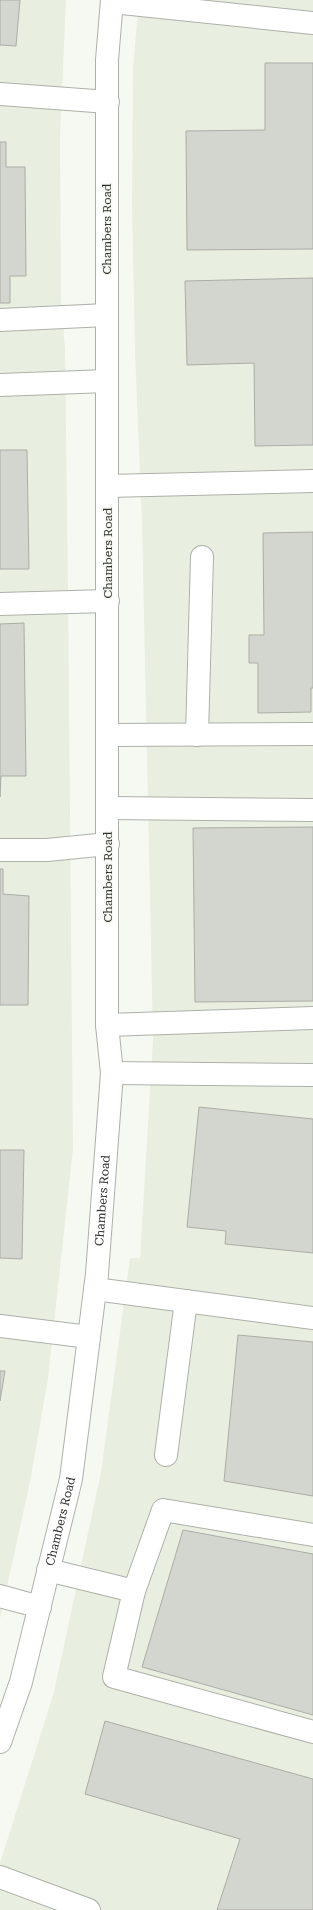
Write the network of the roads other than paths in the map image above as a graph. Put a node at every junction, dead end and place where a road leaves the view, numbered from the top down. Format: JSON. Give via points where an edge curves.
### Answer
{"nodes":[{"id":1,"x":112,"y":1,"type":"edge"},
{"id":2,"x":313,"y":23,"type":"edge"},
{"id":3,"x":0,"y":94,"type":"edge"},
{"id":4,"x":108,"y":102,"type":"junction"},
{"id":5,"x":107,"y":315,"type":"junction"},
{"id":6,"x":0,"y":320,"type":"edge"},
{"id":7,"x":107,"y":381,"type":"junction"},
{"id":8,"x":0,"y":385,"type":"edge"},
{"id":9,"x":313,"y":481,"type":"edge"},
{"id":10,"x":107,"y":486,"type":"junction"},
{"id":11,"x":202,"y":557,"type":"dead end"},
{"id":12,"x":108,"y":601,"type":"junction"},
{"id":13,"x":0,"y":604,"type":"edge"},
{"id":14,"x":313,"y":734,"type":"edge"},
{"id":15,"x":108,"y":735,"type":"junction"},
{"id":16,"x":197,"y":735,"type":"junction"},
{"id":17,"x":108,"y":808,"type":"junction"},
{"id":18,"x":313,"y":810,"type":"edge"},
{"id":19,"x":108,"y":844,"type":"junction"},
{"id":20,"x":0,"y":850,"type":"edge"},
{"id":21,"x":313,"y":1018,"type":"edge"},
{"id":22,"x":108,"y":1025,"type":"junction"},
{"id":23,"x":112,"y":1073,"type":"junction"},
{"id":24,"x":313,"y":1075,"type":"edge"},
{"id":25,"x":95,"y":1289,"type":"junction"},
{"id":26,"x":186,"y":1301,"type":"junction"},
{"id":27,"x":313,"y":1318,"type":"edge"},
{"id":28,"x":0,"y":1326,"type":"edge"},
{"id":29,"x":89,"y":1336,"type":"junction"},
{"id":30,"x":166,"y":1455,"type":"dead end"},
{"id":31,"x":313,"y":1535,"type":"edge"},
{"id":32,"x":48,"y":1570,"type":"junction"},
{"id":33,"x":134,"y":1591,"type":"junction"},
{"id":34,"x":0,"y":1596,"type":"edge"},
{"id":35,"x":40,"y":1607,"type":"junction"},
{"id":36,"x":5,"y":1710,"type":"edge"},
{"id":37,"x":313,"y":1732,"type":"edge"},
{"id":38,"x":0,"y":1742,"type":"edge"},
{"id":39,"x":0,"y":1877,"type":"edge"},
{"id":40,"x":89,"y":1910,"type":"edge"}],
"edges":[{"from":1,"to":2,"type":"street"},
{"from":1,"to":4,"type":"street","name":"Chambers Road","via":[[107,60]]},
{"from":3,"to":4,"type":"street"},
{"from":4,"to":5,"type":"street","name":"Chambers Road"},
{"from":5,"to":6,"type":"street"},
{"from":5,"to":7,"type":"street","name":"Chambers Road"},
{"from":7,"to":8,"type":"street"},
{"from":7,"to":10,"type":"street","name":"Chambers Road"},
{"from":9,"to":10,"type":"street"},
{"from":10,"to":12,"type":"street","name":"Chambers Road"},
{"from":11,"to":16,"type":"street"},
{"from":12,"to":13,"type":"street"},
{"from":12,"to":15,"type":"street","name":"Chambers Road"},
{"from":14,"to":16,"type":"street"},
{"from":15,"to":16,"type":"street"},
{"from":15,"to":17,"type":"street","name":"Chambers Road"},
{"from":17,"to":18,"type":"street"},
{"from":17,"to":19,"type":"street","name":"Chambers Road"},
{"from":19,"to":20,"type":"street","via":[[47,850]]},
{"from":19,"to":22,"type":"street","name":"Chambers Road"},
{"from":21,"to":22,"type":"street"},
{"from":22,"to":23,"type":"street","name":"Chambers Road"},
{"from":23,"to":24,"type":"street"},
{"from":23,"to":25,"type":"street","name":"Chambers Road"},
{"from":25,"to":26,"type":"street"},
{"from":25,"to":29,"type":"street","name":"Chambers Road"},
{"from":26,"to":27,"type":"street"},
{"from":26,"to":30,"type":"street"},
{"from":28,"to":29,"type":"street"},
{"from":29,"to":32,"type":"street","name":"Chambers Road","via":[[71,1479]]},
{"from":31,"to":33,"type":"street","via":[[163,1510]]},
{"from":32,"to":33,"type":"street"},
{"from":32,"to":35,"type":"street","name":"Chambers Road"},
{"from":33,"to":37,"type":"street","via":[[114,1677]]},
{"from":34,"to":35,"type":"street"},
{"from":35,"to":36,"type":"street","name":"Chambers Road","via":[[21,1682]]},
{"from":36,"to":38,"type":"street","name":"Chambers Road"},
{"from":39,"to":40,"type":"street"}]}
